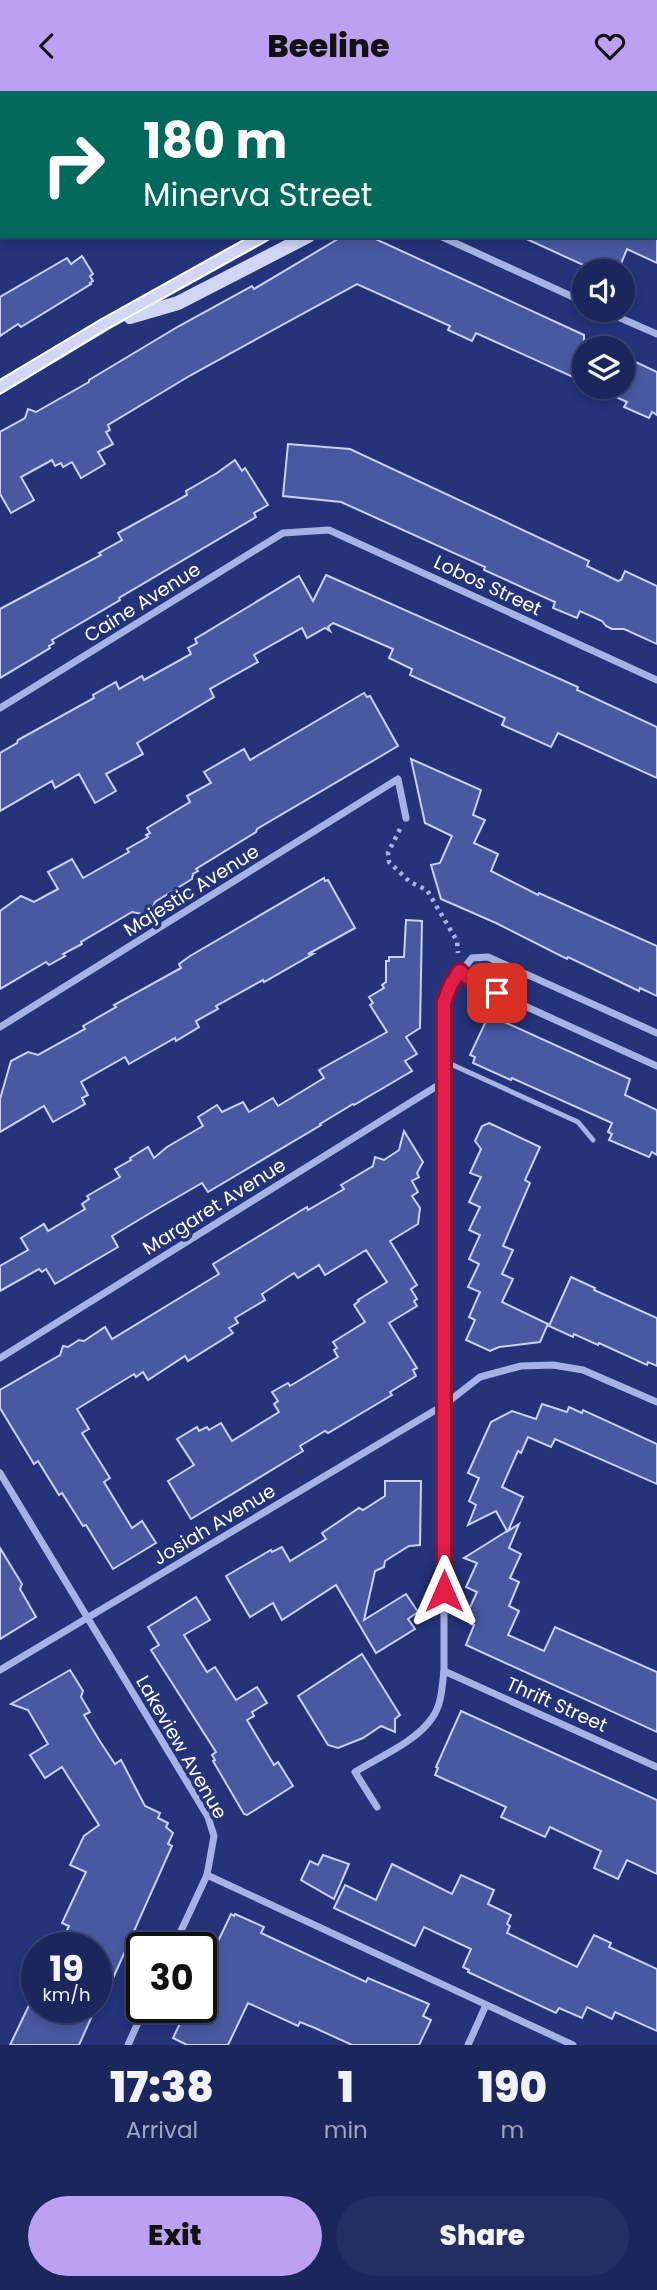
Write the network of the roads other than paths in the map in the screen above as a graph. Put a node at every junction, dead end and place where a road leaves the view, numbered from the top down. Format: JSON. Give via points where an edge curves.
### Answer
{"nodes":[{"id":1,"x":259,"y":238,"type":"edge"},
{"id":2,"x":304,"y":238,"type":"edge"},
{"id":3,"x":444,"y":238,"type":"edge"},
{"id":4,"x":572,"y":296,"type":"edge"},
{"id":5,"x":630,"y":322,"type":"edge"},
{"id":6,"x":105,"y":324,"type":"junction"},
{"id":7,"x":657,"y":334,"type":"edge"},
{"id":8,"x":0,"y":387,"type":"edge"},
{"id":9,"x":304,"y":531,"type":"joint"},
{"id":10,"x":657,"y":680,"type":"edge"},
{"id":11,"x":0,"y":708,"type":"edge"},
{"id":12,"x":406,"y":818,"type":"road end"},
{"id":13,"x":460,"y":971,"type":"junction"},
{"id":14,"x":0,"y":1027,"type":"edge"},
{"id":15,"x":657,"y":1033,"type":"edge"},
{"id":16,"x":444,"y":1061,"type":"junction"},
{"id":17,"x":657,"y":1066,"type":"edge"},
{"id":18,"x":445,"y":1081,"type":"junction"},
{"id":19,"x":593,"y":1140,"type":"dead end"},
{"id":20,"x":0,"y":1358,"type":"edge"},
{"id":21,"x":657,"y":1402,"type":"edge"},
{"id":22,"x":444,"y":1405,"type":"junction"},
{"id":23,"x":0,"y":1473,"type":"edge"},
{"id":24,"x":88,"y":1618,"type":"junction"},
{"id":25,"x":0,"y":1670,"type":"edge"},
{"id":26,"x":444,"y":1671,"type":"junction"},
{"id":27,"x":657,"y":1767,"type":"edge"},
{"id":28,"x":377,"y":1807,"type":"dead end"},
{"id":29,"x":207,"y":1875,"type":"junction"},
{"id":30,"x":180,"y":1932,"type":"edge"},
{"id":31,"x":486,"y":2005,"type":"junction"},
{"id":32,"x":138,"y":2023,"type":"edge"},
{"id":33,"x":128,"y":2045,"type":"edge"},
{"id":34,"x":468,"y":2045,"type":"edge"},
{"id":35,"x":573,"y":2045,"type":"edge"}],
"edges":[{"from":1,"to":6,"type":"main road"},
{"from":2,"to":6,"type":"main road","via":[[178,303]]},
{"from":3,"to":4,"type":"street"},
{"from":5,"to":7,"type":"street"},
{"from":6,"to":8,"type":"main road"},
{"from":9,"to":10,"type":"street","name":"Lobos Street","via":[[329,530]]},
{"from":9,"to":11,"type":"street","name":"Caine Avenue","via":[[284,533]]},
{"from":12,"to":14,"type":"street","name":"Majestic Avenue","via":[[398,779]]},
{"from":13,"to":15,"type":"street","via":[[472,958],[488,957]]},
{"from":13,"to":16,"type":"street","via":[[444,1002]]},
{"from":13,"to":17,"type":"street","via":[[474,983]]},
{"from":16,"to":18,"type":"street"},
{"from":16,"to":19,"type":"lane","via":[[578,1122]]},
{"from":18,"to":20,"type":"street","name":"Margaret Avenue"},
{"from":18,"to":22,"type":"street"},
{"from":21,"to":22,"type":"street","name":"Josiah Avenue","via":[[583,1370],[554,1365],[522,1366],[481,1377]]},
{"from":22,"to":24,"type":"street","name":"Josiah Avenue"},
{"from":22,"to":26,"type":"street"},
{"from":23,"to":24,"type":"street","name":"Lakeview Avenue"},
{"from":24,"to":25,"type":"street","name":"Josiah Avenue"},
{"from":24,"to":29,"type":"street","name":"Lakeview Avenue","via":[[208,1817],[214,1836]]},
{"from":26,"to":27,"type":"street","name":"Thrift Street"},
{"from":26,"to":28,"type":"street","via":[[441,1698],[419,1733],[355,1772]]},
{"from":29,"to":30,"type":"street","name":"Lakeview Avenue"},
{"from":29,"to":31,"type":"street"},
{"from":31,"to":34,"type":"street"},
{"from":31,"to":35,"type":"street"},
{"from":32,"to":33,"type":"street"}]}
